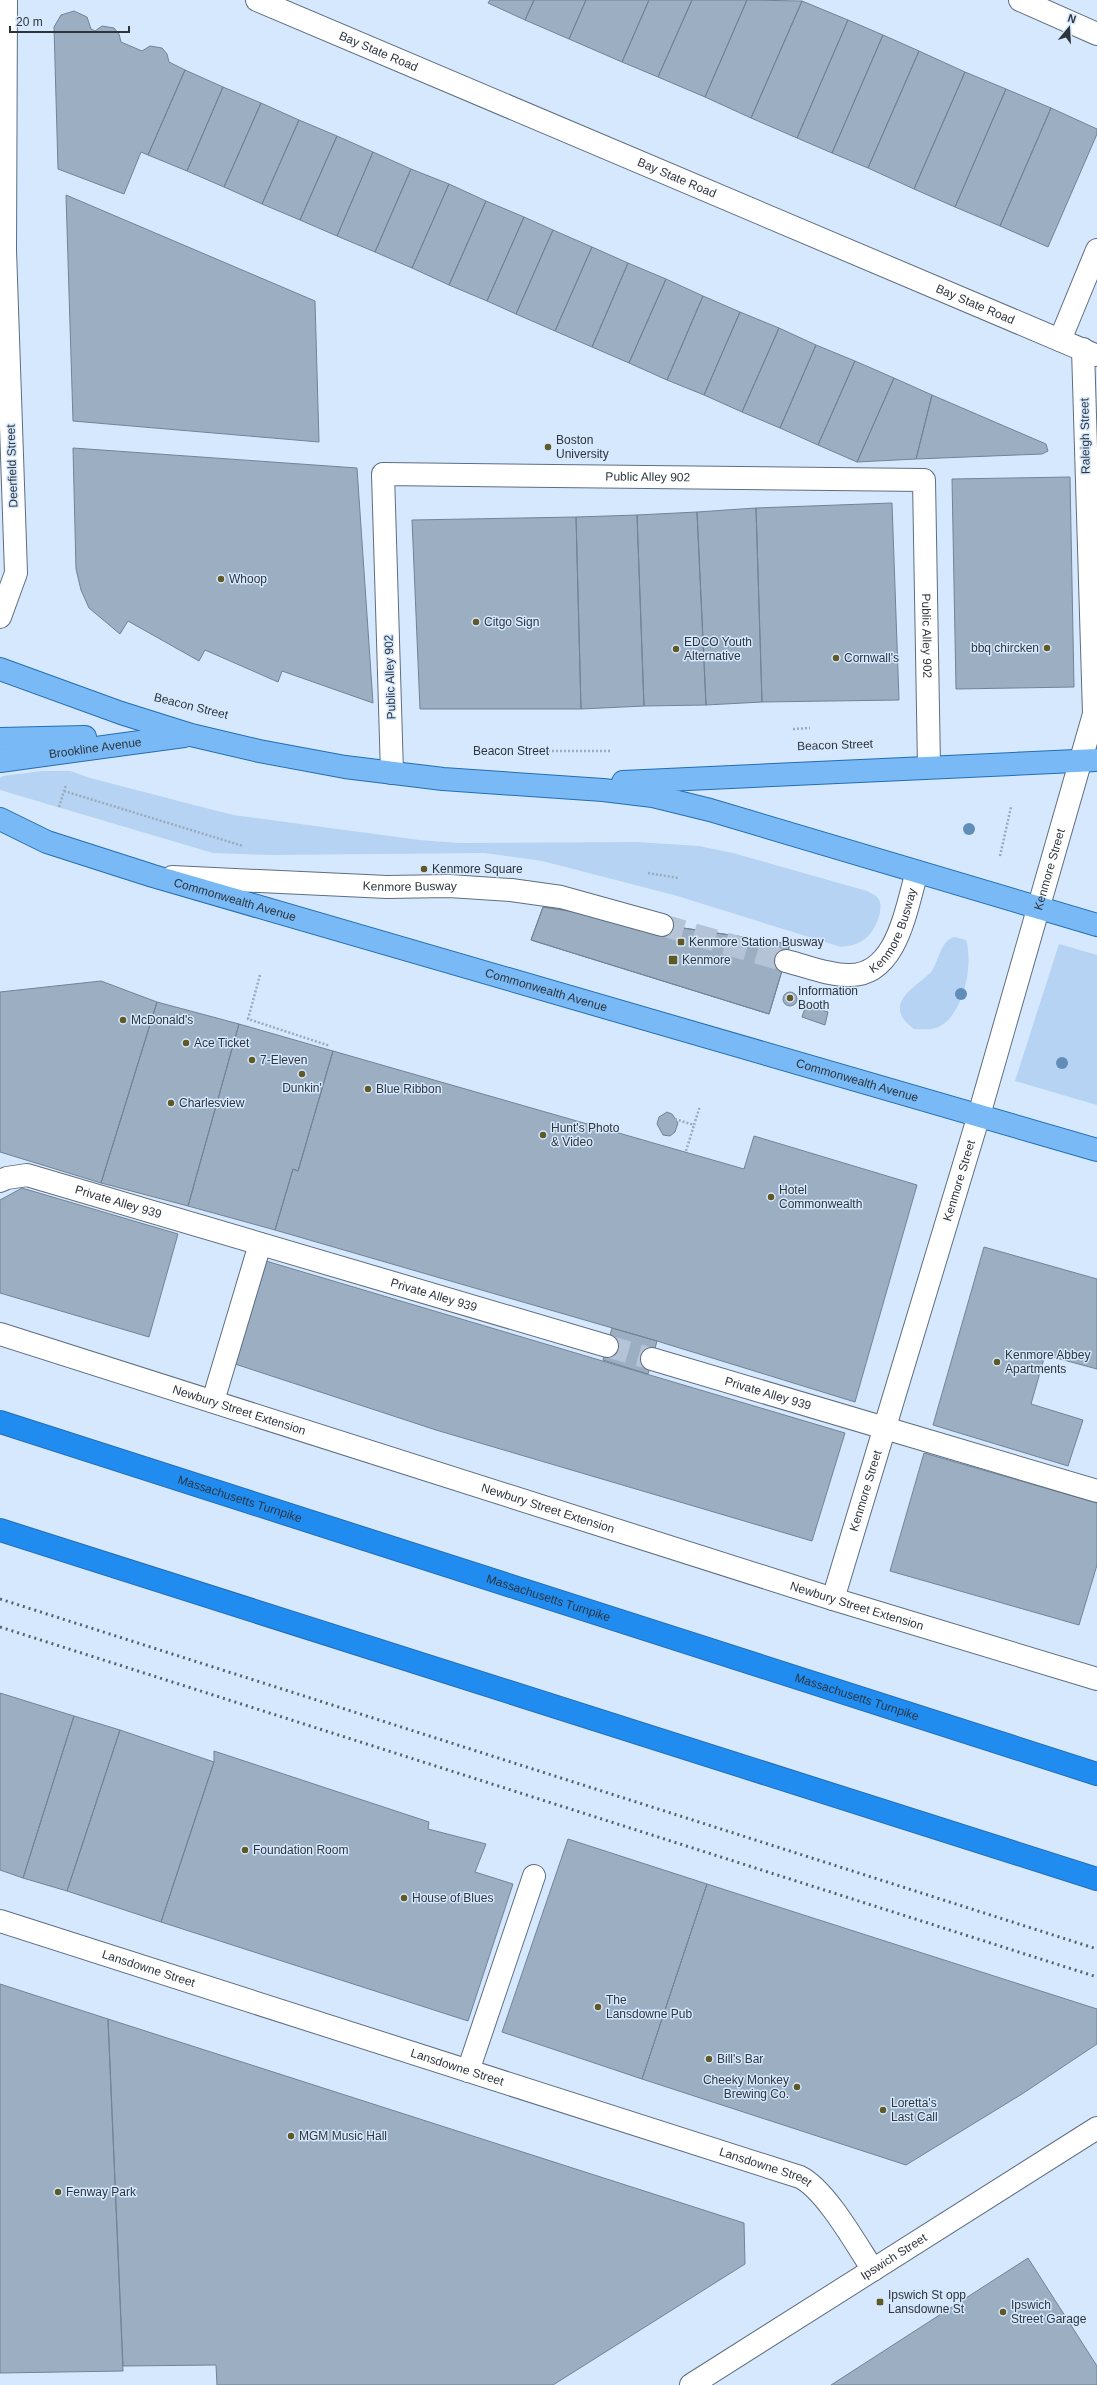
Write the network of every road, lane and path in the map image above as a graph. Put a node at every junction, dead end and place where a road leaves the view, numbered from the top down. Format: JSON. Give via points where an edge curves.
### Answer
{"nodes":[{"id":1,"x":6,"y":0,"type":"edge"},
{"id":2,"x":257,"y":0,"type":"edge"},
{"id":3,"x":1020,"y":0,"type":"edge"},
{"id":4,"x":1097,"y":34,"type":"edge"},
{"id":5,"x":3,"y":250,"type":"edge"},
{"id":6,"x":1097,"y":250,"type":"edge"},
{"id":7,"x":1060,"y":340,"type":"junction"},
{"id":8,"x":1090,"y":352,"type":"edge"},
{"id":9,"x":0,"y":617,"type":"edge"},
{"id":10,"x":0,"y":669,"type":"edge"},
{"id":11,"x":810,"y":728,"type":"dead end"},
{"id":12,"x":793,"y":729,"type":"dead end"},
{"id":13,"x":191,"y":735,"type":"junction"},
{"id":14,"x":0,"y":739,"type":"edge"},
{"id":15,"x":535,"y":751,"type":"dead end"},
{"id":16,"x":617,"y":751,"type":"dead end"},
{"id":17,"x":0,"y":760,"type":"edge"},
{"id":18,"x":1088,"y":760,"type":"edge"},
{"id":19,"x":929,"y":767,"type":"junction"},
{"id":20,"x":392,"y":773,"type":"junction"},
{"id":21,"x":68,"y":778,"type":"dead end"},
{"id":22,"x":537,"y":786,"type":"junction"},
{"id":23,"x":64,"y":791,"type":"junction"},
{"id":24,"x":59,"y":807,"type":"dead end"},
{"id":25,"x":1011,"y":807,"type":"dead end"},
{"id":26,"x":0,"y":819,"type":"edge"},
{"id":27,"x":250,"y":848,"type":"dead end"},
{"id":28,"x":1000,"y":856,"type":"dead end"},
{"id":29,"x":916,"y":872,"type":"junction"},
{"id":30,"x":648,"y":874,"type":"dead end"},
{"id":31,"x":152,"y":876,"type":"junction"},
{"id":32,"x":678,"y":878,"type":"dead end"},
{"id":33,"x":1038,"y":907,"type":"junction"},
{"id":34,"x":662,"y":925,"type":"tunnel mouth"},
{"id":35,"x":1097,"y":925,"type":"edge"},
{"id":36,"x":786,"y":961,"type":"tunnel mouth"},
{"id":37,"x":260,"y":975,"type":"dead end"},
{"id":38,"x":330,"y":1046,"type":"dead end"},
{"id":39,"x":700,"y":1106,"type":"dead end"},
{"id":40,"x":979,"y":1115,"type":"junction"},
{"id":41,"x":675,"y":1119,"type":"dead end"},
{"id":42,"x":694,"y":1125,"type":"junction"},
{"id":43,"x":1097,"y":1150,"type":"edge"},
{"id":44,"x":686,"y":1151,"type":"dead end"},
{"id":45,"x":0,"y":1181,"type":"edge"},
{"id":46,"x":260,"y":1244,"type":"junction"},
{"id":47,"x":0,"y":1334,"type":"edge"},
{"id":48,"x":607,"y":1346,"type":"tunnel mouth"},
{"id":49,"x":652,"y":1359,"type":"tunnel mouth"},
{"id":50,"x":213,"y":1401,"type":"junction"},
{"id":51,"x":0,"y":1422,"type":"edge"},
{"id":52,"x":884,"y":1429,"type":"junction"},
{"id":53,"x":1097,"y":1491,"type":"edge"},
{"id":54,"x":0,"y":1530,"type":"edge"},
{"id":55,"x":833,"y":1599,"type":"junction"},
{"id":56,"x":1097,"y":1679,"type":"edge"},
{"id":57,"x":1097,"y":1774,"type":"edge"},
{"id":58,"x":534,"y":1876,"type":"dead end"},
{"id":59,"x":1097,"y":1879,"type":"edge"},
{"id":60,"x":0,"y":1920,"type":"edge"},
{"id":61,"x":468,"y":2071,"type":"junction"},
{"id":62,"x":1097,"y":2128,"type":"edge"},
{"id":63,"x":873,"y":2270,"type":"junction"},
{"id":64,"x":691,"y":2385,"type":"edge"}],
"edges":[{"from":1,"to":5,"type":"street","name":"Deerfield Street"},
{"from":2,"to":7,"type":"street","name":"Bay State Road"},
{"from":3,"to":4,"type":"street"},
{"from":5,"to":9,"type":"street","name":"Deerfield Street","via":[[16,573]]},
{"from":6,"to":7,"type":"street"},
{"from":7,"to":8,"type":"street","name":"Bay State Road"},
{"from":8,"to":18,"type":"street","name":"Raleigh Street","via":[[1094,714]]},
{"from":10,"to":13,"type":"main road","via":[[65,694]]},
{"from":11,"to":12,"type":"path"},
{"from":13,"to":14,"type":"main road"},
{"from":13,"to":17,"type":"main road","name":"Brookline Avenue"},
{"from":13,"to":20,"type":"main road","via":[[265,752]]},
{"from":15,"to":16,"type":"path","name":"Beacon Street"},
{"from":18,"to":19,"type":"main road"},
{"from":18,"to":33,"type":"street","name":"Kenmore Street"},
{"from":19,"to":20,"type":"street","name":"Public Alley 902","via":[[924,480],[383,474]]},
{"from":19,"to":22,"type":"main road"},
{"from":20,"to":22,"type":"main road"},
{"from":21,"to":23,"type":"path"},
{"from":22,"to":29,"type":"main road","via":[[603,790],[665,798]]},
{"from":23,"to":24,"type":"path"},
{"from":23,"to":27,"type":"path"},
{"from":25,"to":28,"type":"path"},
{"from":26,"to":31,"type":"main road","name":"Commonwealth Avenue","via":[[47,842]]},
{"from":29,"to":33,"type":"main road"},
{"from":29,"to":36,"type":"street","name":"Kenmore Busway","via":[[894,943],[880,964],[861,974],[849,976]]},
{"from":30,"to":32,"type":"path"},
{"from":31,"to":34,"type":"street","name":"Kenmore Busway","via":[[511,890],[562,897]]},
{"from":31,"to":40,"type":"main road","name":"Commonwealth Avenue"},
{"from":33,"to":35,"type":"main road"},
{"from":33,"to":40,"type":"street","name":"Kenmore Street"},
{"from":37,"to":38,"type":"path","via":[[248,1019]]},
{"from":39,"to":42,"type":"path"},
{"from":40,"to":43,"type":"main road","name":"Commonwealth Avenue"},
{"from":40,"to":52,"type":"street","name":"Kenmore Street"},
{"from":41,"to":42,"type":"path"},
{"from":42,"to":44,"type":"path"},
{"from":45,"to":46,"type":"street","name":"Private Alley 939","via":[[27,1175]]},
{"from":46,"to":48,"type":"street","name":"Private Alley 939"},
{"from":46,"to":50,"type":"street"},
{"from":47,"to":50,"type":"street","name":"Newbury Street Extension"},
{"from":49,"to":52,"type":"street","name":"Private Alley 939"},
{"from":50,"to":55,"type":"street","name":"Newbury Street Extension"},
{"from":51,"to":57,"type":"highway","name":"Massachusetts Turnpike"},
{"from":52,"to":53,"type":"street","name":"Private Alley 939"},
{"from":52,"to":55,"type":"street","name":"Kenmore Street"},
{"from":54,"to":59,"type":"highway"},
{"from":55,"to":56,"type":"street","name":"Newbury Street Extension"},
{"from":58,"to":61,"type":"street"},
{"from":60,"to":61,"type":"street","name":"Lansdowne Street"},
{"from":61,"to":63,"type":"street","name":"Lansdowne Street","via":[[800,2177],[808,2181],[826,2201]]},
{"from":62,"to":63,"type":"street","name":"Ipswich Street"},
{"from":63,"to":64,"type":"street","name":"Ipswich Street"}]}
